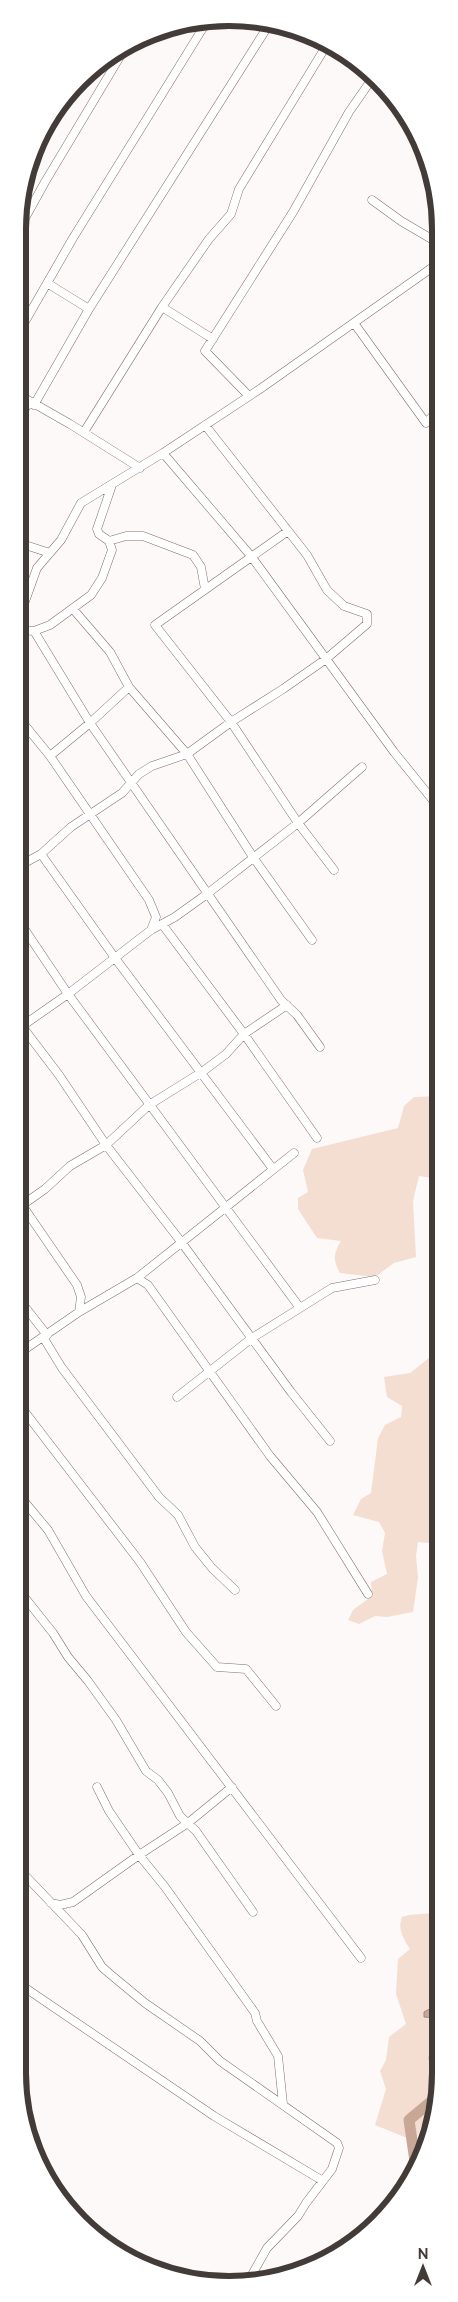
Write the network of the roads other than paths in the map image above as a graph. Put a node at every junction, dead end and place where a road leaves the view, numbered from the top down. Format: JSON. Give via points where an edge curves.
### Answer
{"nodes":[{"id":1,"x":203,"y":28,"type":"edge"},
{"id":2,"x":266,"y":30,"type":"edge"},
{"id":3,"x":324,"y":50,"type":"edge"},
{"id":4,"x":119,"y":58,"type":"edge"},
{"id":5,"x":369,"y":83,"type":"edge"},
{"id":6,"x":372,"y":200,"type":"dead end"},
{"id":7,"x":27,"y":214,"type":"edge"},
{"id":8,"x":432,"y":239,"type":"edge"},
{"id":9,"x":432,"y":268,"type":"edge"},
{"id":10,"x":47,"y":283,"type":"junction"},
{"id":11,"x":162,"y":307,"type":"junction"},
{"id":12,"x":89,"y":309,"type":"junction"},
{"id":13,"x":26,"y":320,"type":"edge"},
{"id":14,"x":354,"y":323,"type":"junction"},
{"id":15,"x":213,"y":339,"type":"junction"},
{"id":16,"x":250,"y":396,"type":"junction"},
{"id":17,"x":26,"y":400,"type":"edge"},
{"id":18,"x":31,"y":403,"type":"junction"},
{"id":19,"x":26,"y":410,"type":"edge"},
{"id":20,"x":432,"y":417,"type":"edge"},
{"id":21,"x":205,"y":425,"type":"junction"},
{"id":22,"x":84,"y":432,"type":"junction"},
{"id":23,"x":163,"y":453,"type":"junction"},
{"id":24,"x":140,"y":468,"type":"junction"},
{"id":25,"x":112,"y":485,"type":"junction"},
{"id":26,"x":288,"y":532,"type":"junction"},
{"id":27,"x":109,"y":541,"type":"junction"},
{"id":28,"x":26,"y":545,"type":"edge"},
{"id":29,"x":50,"y":553,"type":"junction"},
{"id":30,"x":251,"y":556,"type":"junction"},
{"id":31,"x":205,"y":589,"type":"junction"},
{"id":32,"x":26,"y":599,"type":"edge"},
{"id":33,"x":73,"y":609,"type":"junction"},
{"id":34,"x":26,"y":630,"type":"edge"},
{"id":35,"x":34,"y":631,"type":"junction"},
{"id":36,"x":326,"y":659,"type":"junction"},
{"id":37,"x":129,"y":687,"type":"junction"},
{"id":38,"x":231,"y":722,"type":"junction"},
{"id":39,"x":90,"y":723,"type":"junction"},
{"id":40,"x":26,"y":727,"type":"edge"},
{"id":41,"x":187,"y":754,"type":"junction"},
{"id":42,"x":50,"y":756,"type":"junction"},
{"id":43,"x":362,"y":767,"type":"dead end"},
{"id":44,"x":130,"y":782,"type":"junction"},
{"id":45,"x":432,"y":799,"type":"edge"},
{"id":46,"x":91,"y":815,"type":"junction"},
{"id":47,"x":298,"y":823,"type":"junction"},
{"id":48,"x":41,"y":854,"type":"junction"},
{"id":49,"x":253,"y":857,"type":"junction"},
{"id":50,"x":26,"y":862,"type":"edge"},
{"id":51,"x":334,"y":870,"type":"dead end"},
{"id":52,"x":208,"y":894,"type":"junction"},
{"id":53,"x":162,"y":924,"type":"junction"},
{"id":54,"x":151,"y":930,"type":"junction"},
{"id":55,"x":26,"y":931,"type":"edge"},
{"id":56,"x":312,"y":940,"type":"dead end"},
{"id":57,"x":115,"y":958,"type":"junction"},
{"id":58,"x":68,"y":994,"type":"junction"},
{"id":59,"x":287,"y":1005,"type":"junction"},
{"id":60,"x":26,"y":1021,"type":"edge"},
{"id":61,"x":26,"y":1033,"type":"edge"},
{"id":62,"x":244,"y":1034,"type":"junction"},
{"id":63,"x":320,"y":1047,"type":"dead end"},
{"id":64,"x":202,"y":1072,"type":"junction"},
{"id":65,"x":149,"y":1106,"type":"junction"},
{"id":66,"x":317,"y":1138,"type":"dead end"},
{"id":67,"x":106,"y":1145,"type":"junction"},
{"id":68,"x":294,"y":1153,"type":"dead end"},
{"id":69,"x":273,"y":1169,"type":"junction"},
{"id":70,"x":26,"y":1199,"type":"edge"},
{"id":71,"x":227,"y":1208,"type":"junction"},
{"id":72,"x":26,"y":1212,"type":"edge"},
{"id":73,"x":182,"y":1243,"type":"junction"},
{"id":74,"x":137,"y":1278,"type":"junction"},
{"id":75,"x":376,"y":1280,"type":"dead end"},
{"id":76,"x":300,"y":1308,"type":"junction"},
{"id":77,"x":26,"y":1309,"type":"edge"},
{"id":78,"x":79,"y":1312,"type":"junction"},
{"id":79,"x":45,"y":1336,"type":"junction"},
{"id":80,"x":252,"y":1338,"type":"junction"},
{"id":81,"x":26,"y":1349,"type":"edge"},
{"id":82,"x":210,"y":1370,"type":"junction"},
{"id":83,"x":177,"y":1397,"type":"dead end"},
{"id":84,"x":26,"y":1412,"type":"edge"},
{"id":85,"x":330,"y":1442,"type":"dead end"},
{"id":86,"x":26,"y":1504,"type":"edge"},
{"id":87,"x":235,"y":1590,"type":"dead end"},
{"id":88,"x":368,"y":1594,"type":"dead end"},
{"id":89,"x":26,"y":1599,"type":"edge"},
{"id":90,"x":276,"y":1706,"type":"dead end"},
{"id":91,"x":97,"y":1787,"type":"dead end"},
{"id":92,"x":232,"y":1787,"type":"junction"},
{"id":93,"x":188,"y":1823,"type":"junction"},
{"id":94,"x":138,"y":1855,"type":"junction"},
{"id":95,"x":26,"y":1876,"type":"edge"},
{"id":96,"x":51,"y":1903,"type":"junction"},
{"id":97,"x":253,"y":1912,"type":"dead end"},
{"id":98,"x":361,"y":1958,"type":"dead end"},
{"id":99,"x":26,"y":1988,"type":"edge"},
{"id":100,"x":283,"y":2104,"type":"junction"},
{"id":101,"x":323,"y":2181,"type":"junction"},
{"id":102,"x":252,"y":2274,"type":"edge"}],
"edges":[{"from":1,"to":10,"type":"street"},
{"from":2,"to":12,"type":"street"},
{"from":3,"to":11,"type":"street","via":[[239,189],[231,214],[208,239]]},
{"from":4,"to":7,"type":"street"},
{"from":5,"to":15,"type":"street"},
{"from":6,"to":8,"type":"street"},
{"from":9,"to":14,"type":"street"},
{"from":10,"to":12,"type":"street"},
{"from":10,"to":13,"type":"street"},
{"from":11,"to":15,"type":"street"},
{"from":11,"to":22,"type":"street"},
{"from":12,"to":18,"type":"street"},
{"from":14,"to":16,"type":"street"},
{"from":14,"to":20,"type":"street","via":[[426,423]]},
{"from":15,"to":16,"type":"street","via":[[205,351]]},
{"from":16,"to":21,"type":"street"},
{"from":17,"to":18,"type":"street"},
{"from":18,"to":19,"type":"street"},
{"from":18,"to":22,"type":"street"},
{"from":21,"to":23,"type":"street"},
{"from":21,"to":26,"type":"street"},
{"from":22,"to":24,"type":"street"},
{"from":23,"to":24,"type":"street"},
{"from":23,"to":30,"type":"street"},
{"from":24,"to":25,"type":"street"},
{"from":25,"to":27,"type":"street","via":[[97,529]]},
{"from":25,"to":29,"type":"street","via":[[80,503],[61,540]]},
{"from":26,"to":30,"type":"street"},
{"from":26,"to":36,"type":"street","via":[[307,555],[327,590],[344,606],[364,612],[368,617],[367,624]]},
{"from":27,"to":31,"type":"street","via":[[143,536],[193,555],[202,566]]},
{"from":27,"to":33,"type":"street","via":[[112,550],[102,578],[91,595]]},
{"from":28,"to":29,"type":"street"},
{"from":29,"to":32,"type":"street","via":[[37,568]]},
{"from":30,"to":31,"type":"street"},
{"from":30,"to":36,"type":"street"},
{"from":31,"to":38,"type":"street","via":[[155,625]]},
{"from":33,"to":35,"type":"street","via":[[50,625]]},
{"from":33,"to":37,"type":"street","via":[[110,652]]},
{"from":34,"to":35,"type":"street"},
{"from":35,"to":39,"type":"street"},
{"from":36,"to":38,"type":"street"},
{"from":36,"to":45,"type":"street"},
{"from":37,"to":39,"type":"street"},
{"from":37,"to":41,"type":"street"},
{"from":38,"to":41,"type":"street"},
{"from":38,"to":47,"type":"street"},
{"from":39,"to":42,"type":"street"},
{"from":39,"to":44,"type":"street"},
{"from":40,"to":42,"type":"street"},
{"from":41,"to":44,"type":"street","via":[[152,766]]},
{"from":41,"to":49,"type":"street"},
{"from":42,"to":46,"type":"street"},
{"from":43,"to":47,"type":"street"},
{"from":44,"to":46,"type":"street","via":[[122,794]]},
{"from":44,"to":52,"type":"street"},
{"from":46,"to":48,"type":"street","via":[[71,827]]},
{"from":46,"to":54,"type":"street","via":[[154,908],[156,917]]},
{"from":47,"to":49,"type":"street"},
{"from":47,"to":51,"type":"street"},
{"from":48,"to":50,"type":"street"},
{"from":48,"to":57,"type":"street"},
{"from":49,"to":52,"type":"street"},
{"from":49,"to":56,"type":"street"},
{"from":52,"to":53,"type":"street"},
{"from":52,"to":59,"type":"street"},
{"from":53,"to":54,"type":"street"},
{"from":53,"to":62,"type":"street"},
{"from":54,"to":57,"type":"street"},
{"from":55,"to":58,"type":"street"},
{"from":57,"to":58,"type":"street"},
{"from":57,"to":64,"type":"street"},
{"from":58,"to":60,"type":"street"},
{"from":58,"to":65,"type":"street"},
{"from":59,"to":62,"type":"street"},
{"from":59,"to":63,"type":"street"},
{"from":61,"to":67,"type":"street"},
{"from":62,"to":64,"type":"street","via":[[226,1054]]},
{"from":62,"to":66,"type":"street"},
{"from":64,"to":65,"type":"street"},
{"from":64,"to":69,"type":"street"},
{"from":65,"to":67,"type":"street"},
{"from":65,"to":71,"type":"street"},
{"from":67,"to":70,"type":"street","via":[[70,1166]]},
{"from":67,"to":73,"type":"street"},
{"from":68,"to":69,"type":"street"},
{"from":69,"to":71,"type":"street"},
{"from":71,"to":73,"type":"street"},
{"from":71,"to":76,"type":"street"},
{"from":72,"to":78,"type":"street","via":[[77,1284],[81,1296]]},
{"from":73,"to":74,"type":"street"},
{"from":73,"to":80,"type":"street"},
{"from":74,"to":78,"type":"street"},
{"from":74,"to":82,"type":"street","via":[[148,1285]]},
{"from":75,"to":76,"type":"street","via":[[332,1288]]},
{"from":76,"to":80,"type":"street"},
{"from":77,"to":79,"type":"street"},
{"from":78,"to":79,"type":"street"},
{"from":79,"to":81,"type":"street"},
{"from":79,"to":87,"type":"street","via":[[68,1375],[159,1497],[178,1515],[195,1547]]},
{"from":80,"to":82,"type":"street"},
{"from":80,"to":85,"type":"street"},
{"from":82,"to":83,"type":"street"},
{"from":82,"to":88,"type":"street","via":[[270,1456],[317,1512]]},
{"from":84,"to":90,"type":"street","via":[[140,1562],[186,1632],[217,1667],[246,1669]]},
{"from":86,"to":92,"type":"street","via":[[48,1530],[86,1596]]},
{"from":89,"to":93,"type":"street","via":[[116,1720],[146,1771],[158,1780],[180,1816]]},
{"from":91,"to":94,"type":"street"},
{"from":92,"to":93,"type":"street"},
{"from":92,"to":98,"type":"street"},
{"from":93,"to":94,"type":"street"},
{"from":93,"to":97,"type":"street"},
{"from":94,"to":96,"type":"street","via":[[73,1902]]},
{"from":94,"to":100,"type":"street","via":[[256,2013],[257,2022],[278,2056]]},
{"from":95,"to":96,"type":"street"},
{"from":96,"to":100,"type":"street","via":[[82,1934],[102,1967],[110,1974],[200,2041],[220,2061]]},
{"from":99,"to":101,"type":"street","via":[[214,2116]]},
{"from":100,"to":101,"type":"street","via":[[337,2143],[336,2160]]},
{"from":101,"to":102,"type":"street","via":[[298,2216],[268,2248]]}]}
